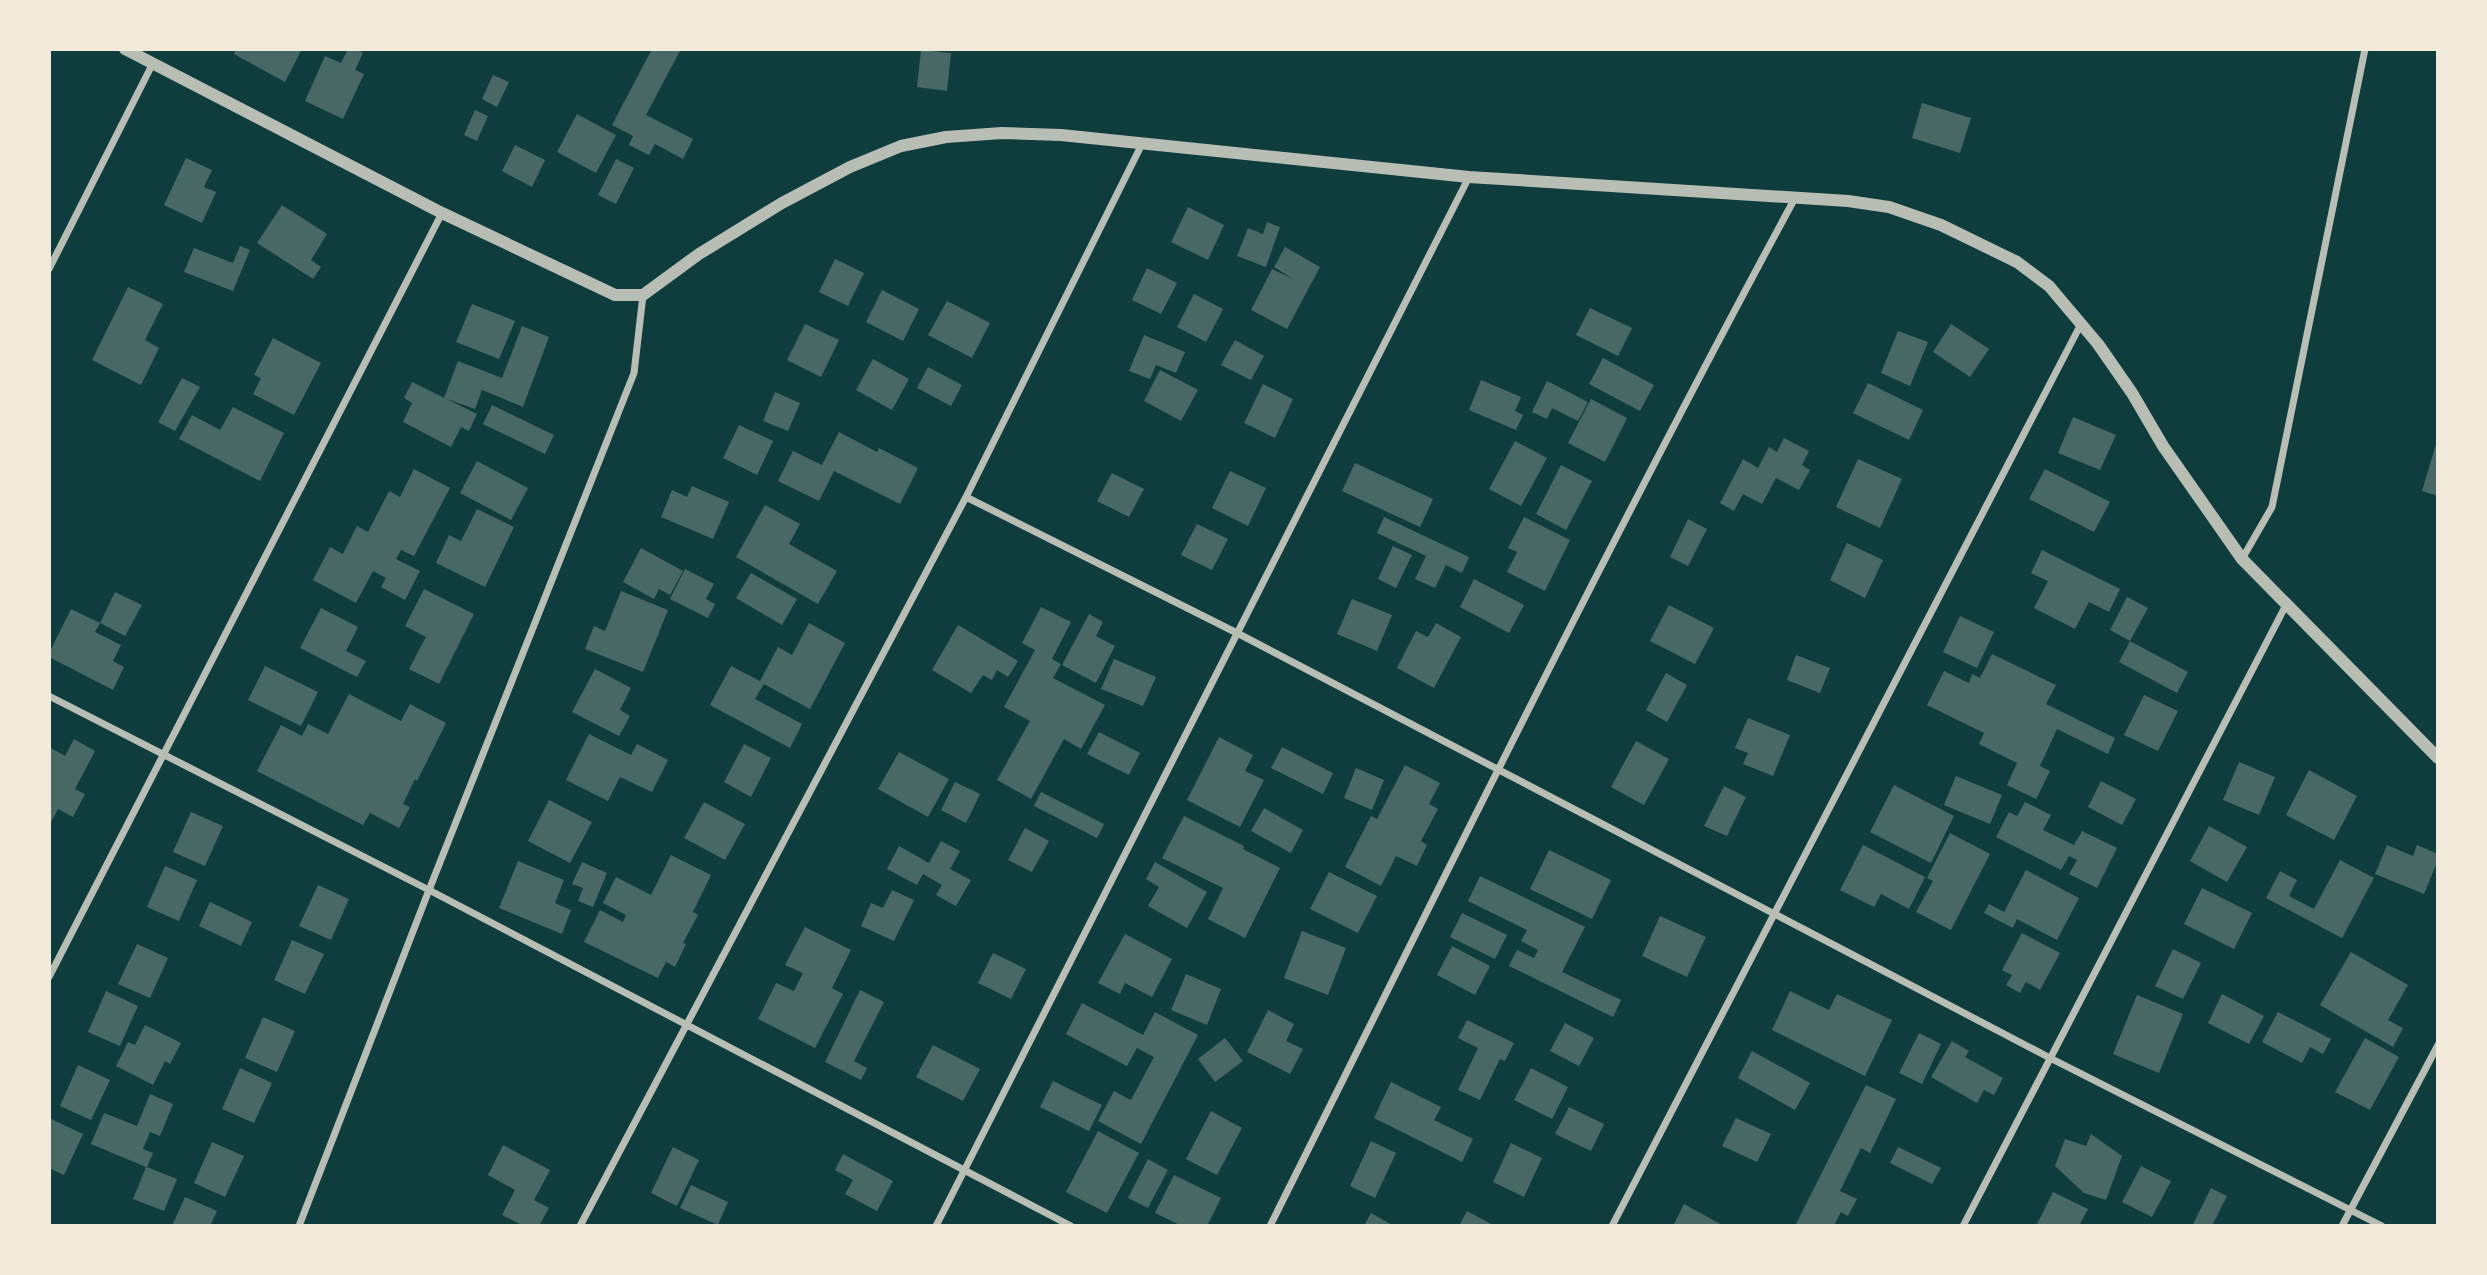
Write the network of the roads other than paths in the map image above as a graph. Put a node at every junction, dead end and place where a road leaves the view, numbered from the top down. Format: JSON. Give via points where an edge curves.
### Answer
{"nodes":[{"id":1,"x":125,"y":49,"type":"edge"},
{"id":2,"x":2365,"y":49,"type":"edge"},
{"id":3,"x":153,"y":63,"type":"junction"},
{"id":4,"x":1142,"y":144,"type":"junction"},
{"id":5,"x":1469,"y":177,"type":"junction"},
{"id":6,"x":1795,"y":198,"type":"junction"},
{"id":7,"x":442,"y":212,"type":"junction"},
{"id":8,"x":49,"y":269,"type":"edge"},
{"id":9,"x":643,"y":295,"type":"junction"},
{"id":10,"x":2081,"y":324,"type":"junction"},
{"id":11,"x":966,"y":497,"type":"junction"},
{"id":12,"x":2242,"y":559,"type":"junction"},
{"id":13,"x":2286,"y":605,"type":"junction"},
{"id":14,"x":1237,"y":633,"type":"junction"},
{"id":15,"x":49,"y":696,"type":"edge"},
{"id":16,"x":164,"y":756,"type":"junction"},
{"id":17,"x":2438,"y":758,"type":"edge"},
{"id":18,"x":1499,"y":770,"type":"junction"},
{"id":19,"x":429,"y":890,"type":"junction"},
{"id":20,"x":1773,"y":914,"type":"junction"},
{"id":21,"x":49,"y":977,"type":"edge"},
{"id":22,"x":687,"y":1024,"type":"junction"},
{"id":23,"x":2438,"y":1045,"type":"edge"},
{"id":24,"x":2052,"y":1059,"type":"junction"},
{"id":25,"x":965,"y":1171,"type":"junction"},
{"id":26,"x":2350,"y":1210,"type":"junction"},
{"id":27,"x":299,"y":1226,"type":"edge"},
{"id":28,"x":580,"y":1226,"type":"edge"},
{"id":29,"x":936,"y":1226,"type":"edge"},
{"id":30,"x":1070,"y":1226,"type":"edge"},
{"id":31,"x":1270,"y":1226,"type":"edge"},
{"id":32,"x":1612,"y":1226,"type":"edge"},
{"id":33,"x":1963,"y":1226,"type":"edge"},
{"id":34,"x":2342,"y":1226,"type":"edge"},
{"id":35,"x":2382,"y":1226,"type":"edge"}],
"edges":[{"from":1,"to":3,"type":"street"},
{"from":2,"to":12,"type":"street","via":[[2272,507]]},
{"from":3,"to":7,"type":"street"},
{"from":3,"to":8,"type":"street"},
{"from":4,"to":5,"type":"street"},
{"from":4,"to":9,"type":"street","via":[[1002,133],[901,146],[782,203]]},
{"from":4,"to":11,"type":"street"},
{"from":5,"to":6,"type":"street"},
{"from":5,"to":14,"type":"street"},
{"from":6,"to":10,"type":"street","via":[[1889,207],[1941,225],[2017,262],[2049,286]]},
{"from":6,"to":18,"type":"street"},
{"from":7,"to":9,"type":"street","via":[[615,295]]},
{"from":7,"to":16,"type":"street"},
{"from":9,"to":19,"type":"street","via":[[634,373]]},
{"from":10,"to":12,"type":"street"},
{"from":10,"to":20,"type":"street"},
{"from":11,"to":14,"type":"street"},
{"from":11,"to":22,"type":"street"},
{"from":12,"to":13,"type":"street"},
{"from":13,"to":17,"type":"street"},
{"from":13,"to":24,"type":"street"},
{"from":14,"to":18,"type":"street"},
{"from":14,"to":25,"type":"street"},
{"from":15,"to":16,"type":"street"},
{"from":16,"to":19,"type":"street"},
{"from":16,"to":21,"type":"street"},
{"from":18,"to":20,"type":"street"},
{"from":18,"to":31,"type":"street"},
{"from":19,"to":22,"type":"street"},
{"from":19,"to":27,"type":"street"},
{"from":20,"to":24,"type":"street"},
{"from":20,"to":32,"type":"street"},
{"from":22,"to":25,"type":"street"},
{"from":22,"to":28,"type":"street"},
{"from":23,"to":26,"type":"street"},
{"from":24,"to":26,"type":"street"},
{"from":24,"to":33,"type":"street"},
{"from":25,"to":29,"type":"street"},
{"from":25,"to":30,"type":"street"},
{"from":26,"to":34,"type":"street"},
{"from":26,"to":35,"type":"street"}]}
